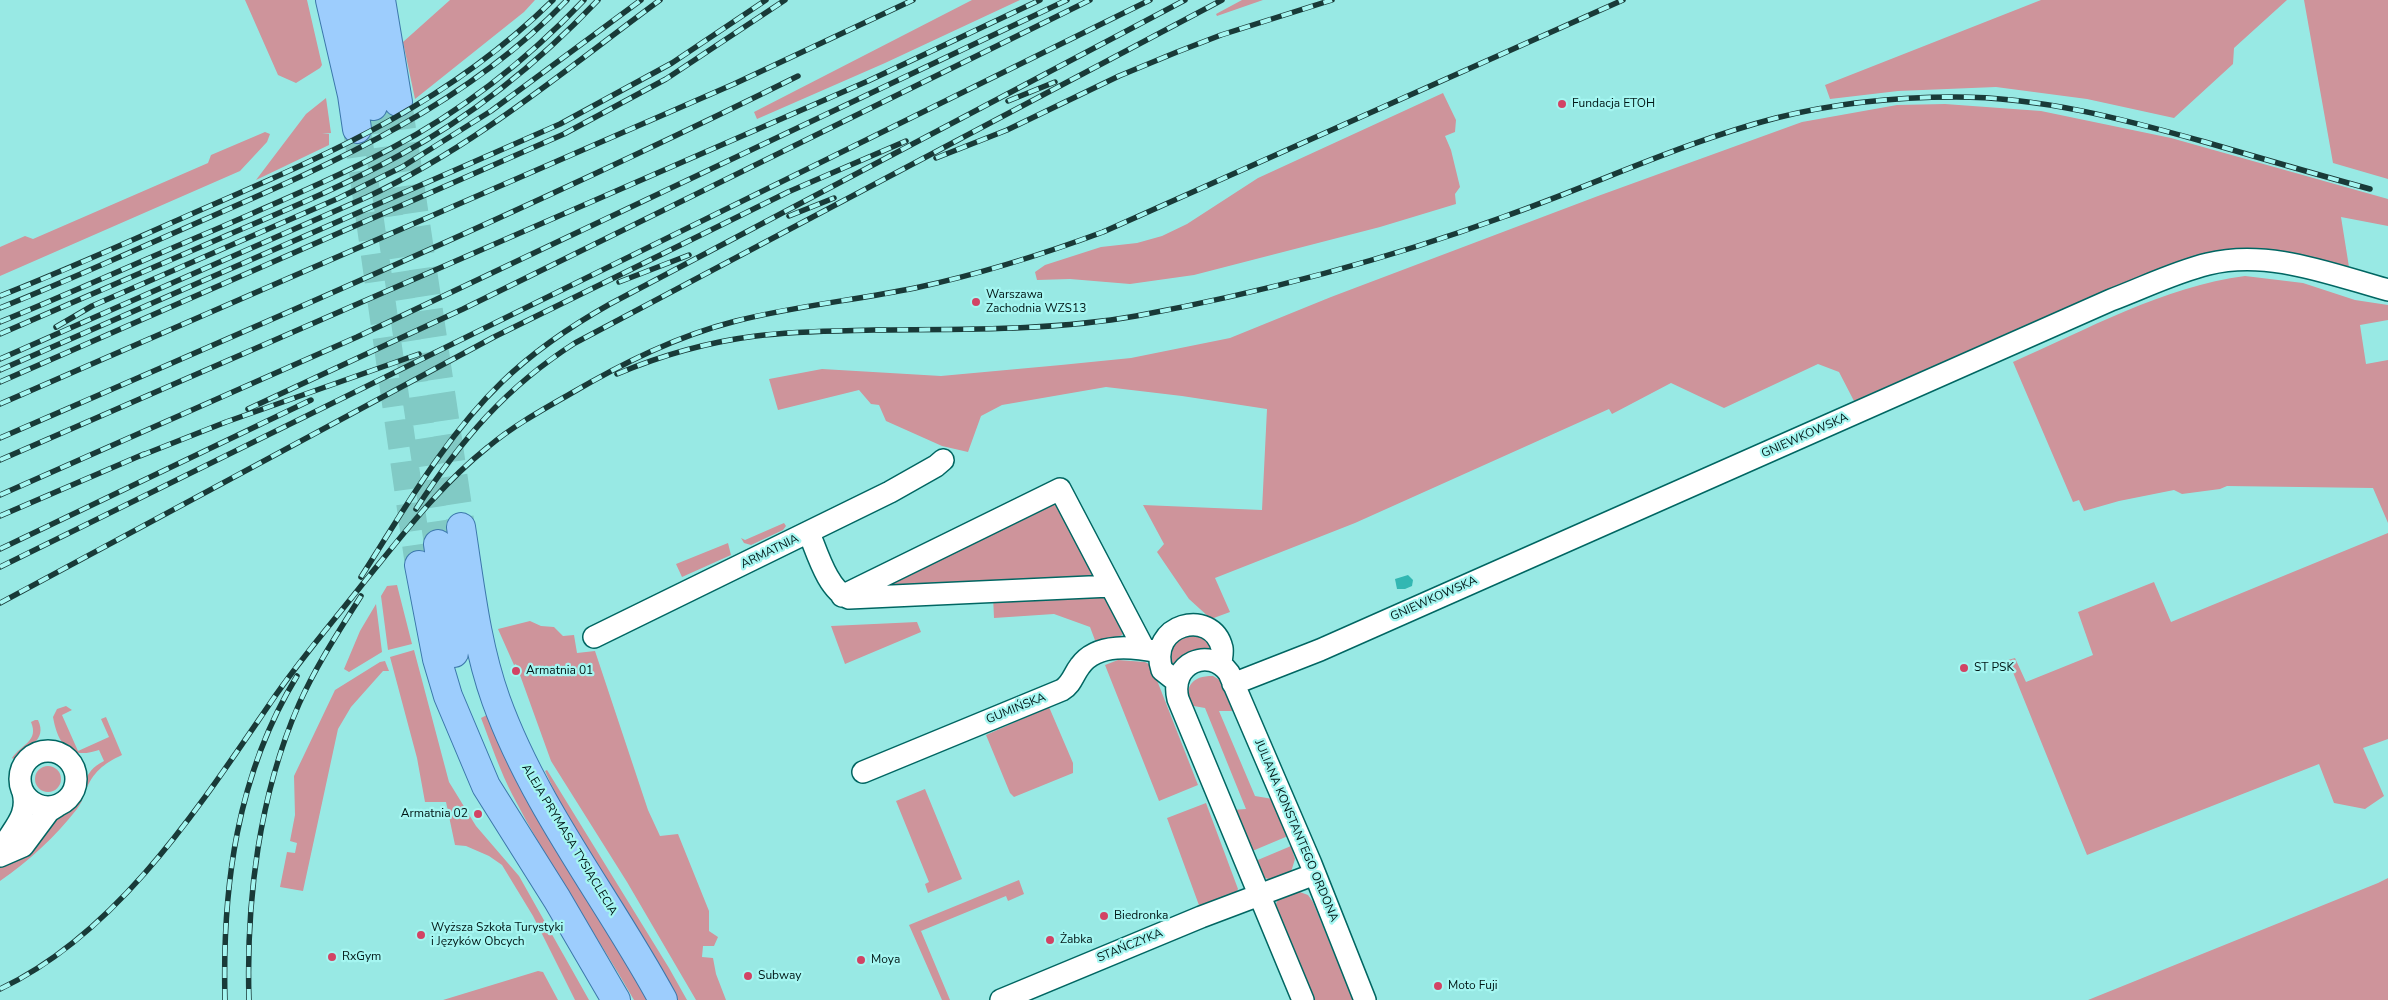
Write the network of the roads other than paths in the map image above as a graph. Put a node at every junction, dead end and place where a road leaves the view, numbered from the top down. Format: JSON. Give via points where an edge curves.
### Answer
{"nodes":[{"id":1,"x":330,"y":0,"type":"edge"},
{"id":2,"x":353,"y":0,"type":"edge"},
{"id":3,"x":380,"y":0,"type":"edge"},
{"id":4,"x":357,"y":130,"type":"tunnel mouth"},
{"id":5,"x":2388,"y":290,"type":"edge"},
{"id":6,"x":943,"y":460,"type":"dead end"},
{"id":7,"x":461,"y":527,"type":"tunnel mouth"},
{"id":8,"x":809,"y":533,"type":"junction"},
{"id":9,"x":438,"y":544,"type":"tunnel mouth"},
{"id":10,"x":419,"y":565,"type":"tunnel mouth"},
{"id":11,"x":1111,"y":586,"type":"junction"},
{"id":12,"x":842,"y":596,"type":"junction"},
{"id":13,"x":594,"y":637,"type":"dead end"},
{"id":14,"x":1152,"y":650,"type":"junction"},
{"id":15,"x":1221,"y":664,"type":"junction"},
{"id":16,"x":1176,"y":682,"type":"junction"},
{"id":17,"x":1234,"y":684,"type":"junction"},
{"id":18,"x":475,"y":760,"type":"junction"},
{"id":19,"x":863,"y":772,"type":"dead end"},
{"id":20,"x":23,"y":792,"type":"junction"},
{"id":21,"x":57,"y":806,"type":"junction"},
{"id":22,"x":0,"y":855,"type":"edge"},
{"id":23,"x":1315,"y":874,"type":"junction"},
{"id":24,"x":1260,"y":894,"type":"junction"},
{"id":25,"x":616,"y":1000,"type":"edge"},
{"id":26,"x":663,"y":1000,"type":"edge"},
{"id":27,"x":1001,"y":1000,"type":"edge"},
{"id":28,"x":1303,"y":1000,"type":"edge"},
{"id":29,"x":1365,"y":1000,"type":"edge"}],
"edges":[{"from":1,"to":4,"type":"main road"},
{"from":2,"to":3,"type":"main road","via":[[386,104]]},
{"from":5,"to":17,"type":"street","name":"GNIEWKOWSKA","via":[[2293,264],[2261,260],[2230,260],[2182,272],[2111,300],[1320,650]]},
{"from":6,"to":8,"type":"street","name":"ARMATNIA","via":[[890,492]]},
{"from":7,"to":26,"type":"main road","name":"ALEJA PRYMASA TYSIĄCLECIA","via":[[479,641],[489,680],[520,757],[547,808]]},
{"from":8,"to":12,"type":"street","via":[[833,587]]},
{"from":8,"to":13,"type":"street","name":"ARMATNIA"},
{"from":9,"to":18,"type":"main road"},
{"from":10,"to":18,"type":"main road","via":[[437,659],[448,696]]},
{"from":11,"to":12,"type":"street","via":[[861,598]]},
{"from":11,"to":12,"type":"street","via":[[1060,489]]},
{"from":11,"to":14,"type":"street"},
{"from":14,"to":15,"type":"street","name":"JULIANA KONSTANTEGO ORDONA","via":[[1176,629],[1191,624],[1204,626],[1217,638],[1222,649]]},
{"from":14,"to":16,"type":"street","via":[[1162,670]]},
{"from":14,"to":19,"type":"street","name":"GUMIŃSKA","via":[[1111,649],[1100,652],[1084,661],[1062,690]]},
{"from":15,"to":16,"type":"street","via":[[1210,660],[1192,664]]},
{"from":15,"to":17,"type":"street","name":"JULIANA KONSTANTEGO ORDONA"},
{"from":16,"to":24,"type":"street","via":[[1178,699]]},
{"from":17,"to":23,"type":"street","name":"JULIANA KONSTANTEGO ORDONA"},
{"from":18,"to":25,"type":"main road","via":[[495,802]]},
{"from":20,"to":21,"type":"street","via":[[37,805]]},
{"from":20,"to":21,"type":"street","via":[[20,774],[30,757],[48,751],[61,754],[70,762],[76,779],[71,795]]},
{"from":20,"to":22,"type":"street","via":[[23,815]]},
{"from":21,"to":22,"type":"street","via":[[49,810],[23,846]]},
{"from":23,"to":24,"type":"street","name":"STAŃCZYKA"},
{"from":23,"to":29,"type":"street","name":"JULIANA KONSTANTEGO ORDONA"},
{"from":24,"to":27,"type":"street","name":"STAŃCZYKA"},
{"from":24,"to":28,"type":"street"}]}
